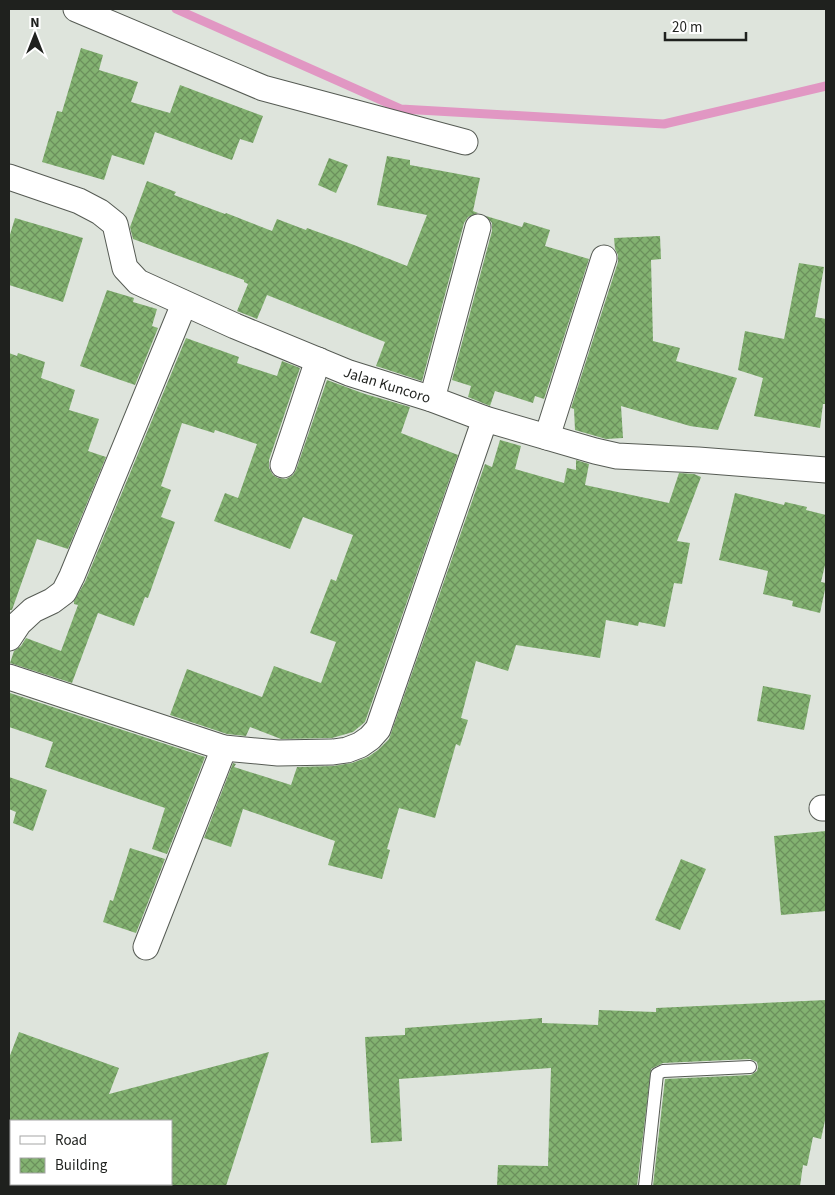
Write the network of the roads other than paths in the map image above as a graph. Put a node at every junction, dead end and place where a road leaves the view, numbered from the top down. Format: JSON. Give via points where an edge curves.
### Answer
{"nodes":[{"id":1,"x":76,"y":9,"type":"edge"},
{"id":2,"x":466,"y":142,"type":"dead end"},
{"id":3,"x":9,"y":177,"type":"edge"},
{"id":4,"x":478,"y":227,"type":"dead end"},
{"id":5,"x":604,"y":258,"type":"dead end"},
{"id":6,"x":184,"y":304,"type":"junction"},
{"id":7,"x":318,"y":360,"type":"junction"},
{"id":8,"x":432,"y":400,"type":"junction"},
{"id":9,"x":485,"y":419,"type":"junction"},
{"id":10,"x":547,"y":437,"type":"junction"},
{"id":11,"x":283,"y":466,"type":"dead end"},
{"id":12,"x":826,"y":470,"type":"edge"},
{"id":13,"x":9,"y":638,"type":"edge"},
{"id":14,"x":9,"y":677,"type":"edge"},
{"id":15,"x":224,"y":748,"type":"junction"},
{"id":16,"x":146,"y":947,"type":"dead end"},
{"id":17,"x":750,"y":1067,"type":"dead end"},
{"id":18,"x":645,"y":1186,"type":"edge"}],
"edges":[{"from":1,"to":2,"type":"street","via":[[263,88]]},
{"from":3,"to":6,"type":"street","name":"Jalan Kuncoro","via":[[100,212],[115,224],[125,268],[138,282]]},
{"from":4,"to":8,"type":"street"},
{"from":5,"to":10,"type":"street"},
{"from":6,"to":7,"type":"street","name":"Jalan Kuncoro"},
{"from":6,"to":13,"type":"street","via":[[64,592],[32,610]]},
{"from":7,"to":8,"type":"street","name":"Jalan Kuncoro"},
{"from":7,"to":11,"type":"street"},
{"from":8,"to":9,"type":"street","name":"Jalan Kuncoro"},
{"from":9,"to":10,"type":"street","name":"Jalan Kuncoro"},
{"from":9,"to":15,"type":"street","via":[[378,729],[360,745],[333,752],[278,753]]},
{"from":10,"to":12,"type":"street","name":"Jalan Kuncoro","via":[[616,456]]},
{"from":14,"to":15,"type":"street"},
{"from":15,"to":16,"type":"street"},
{"from":17,"to":18,"type":"lane","via":[[663,1071],[657,1074]]}]}
